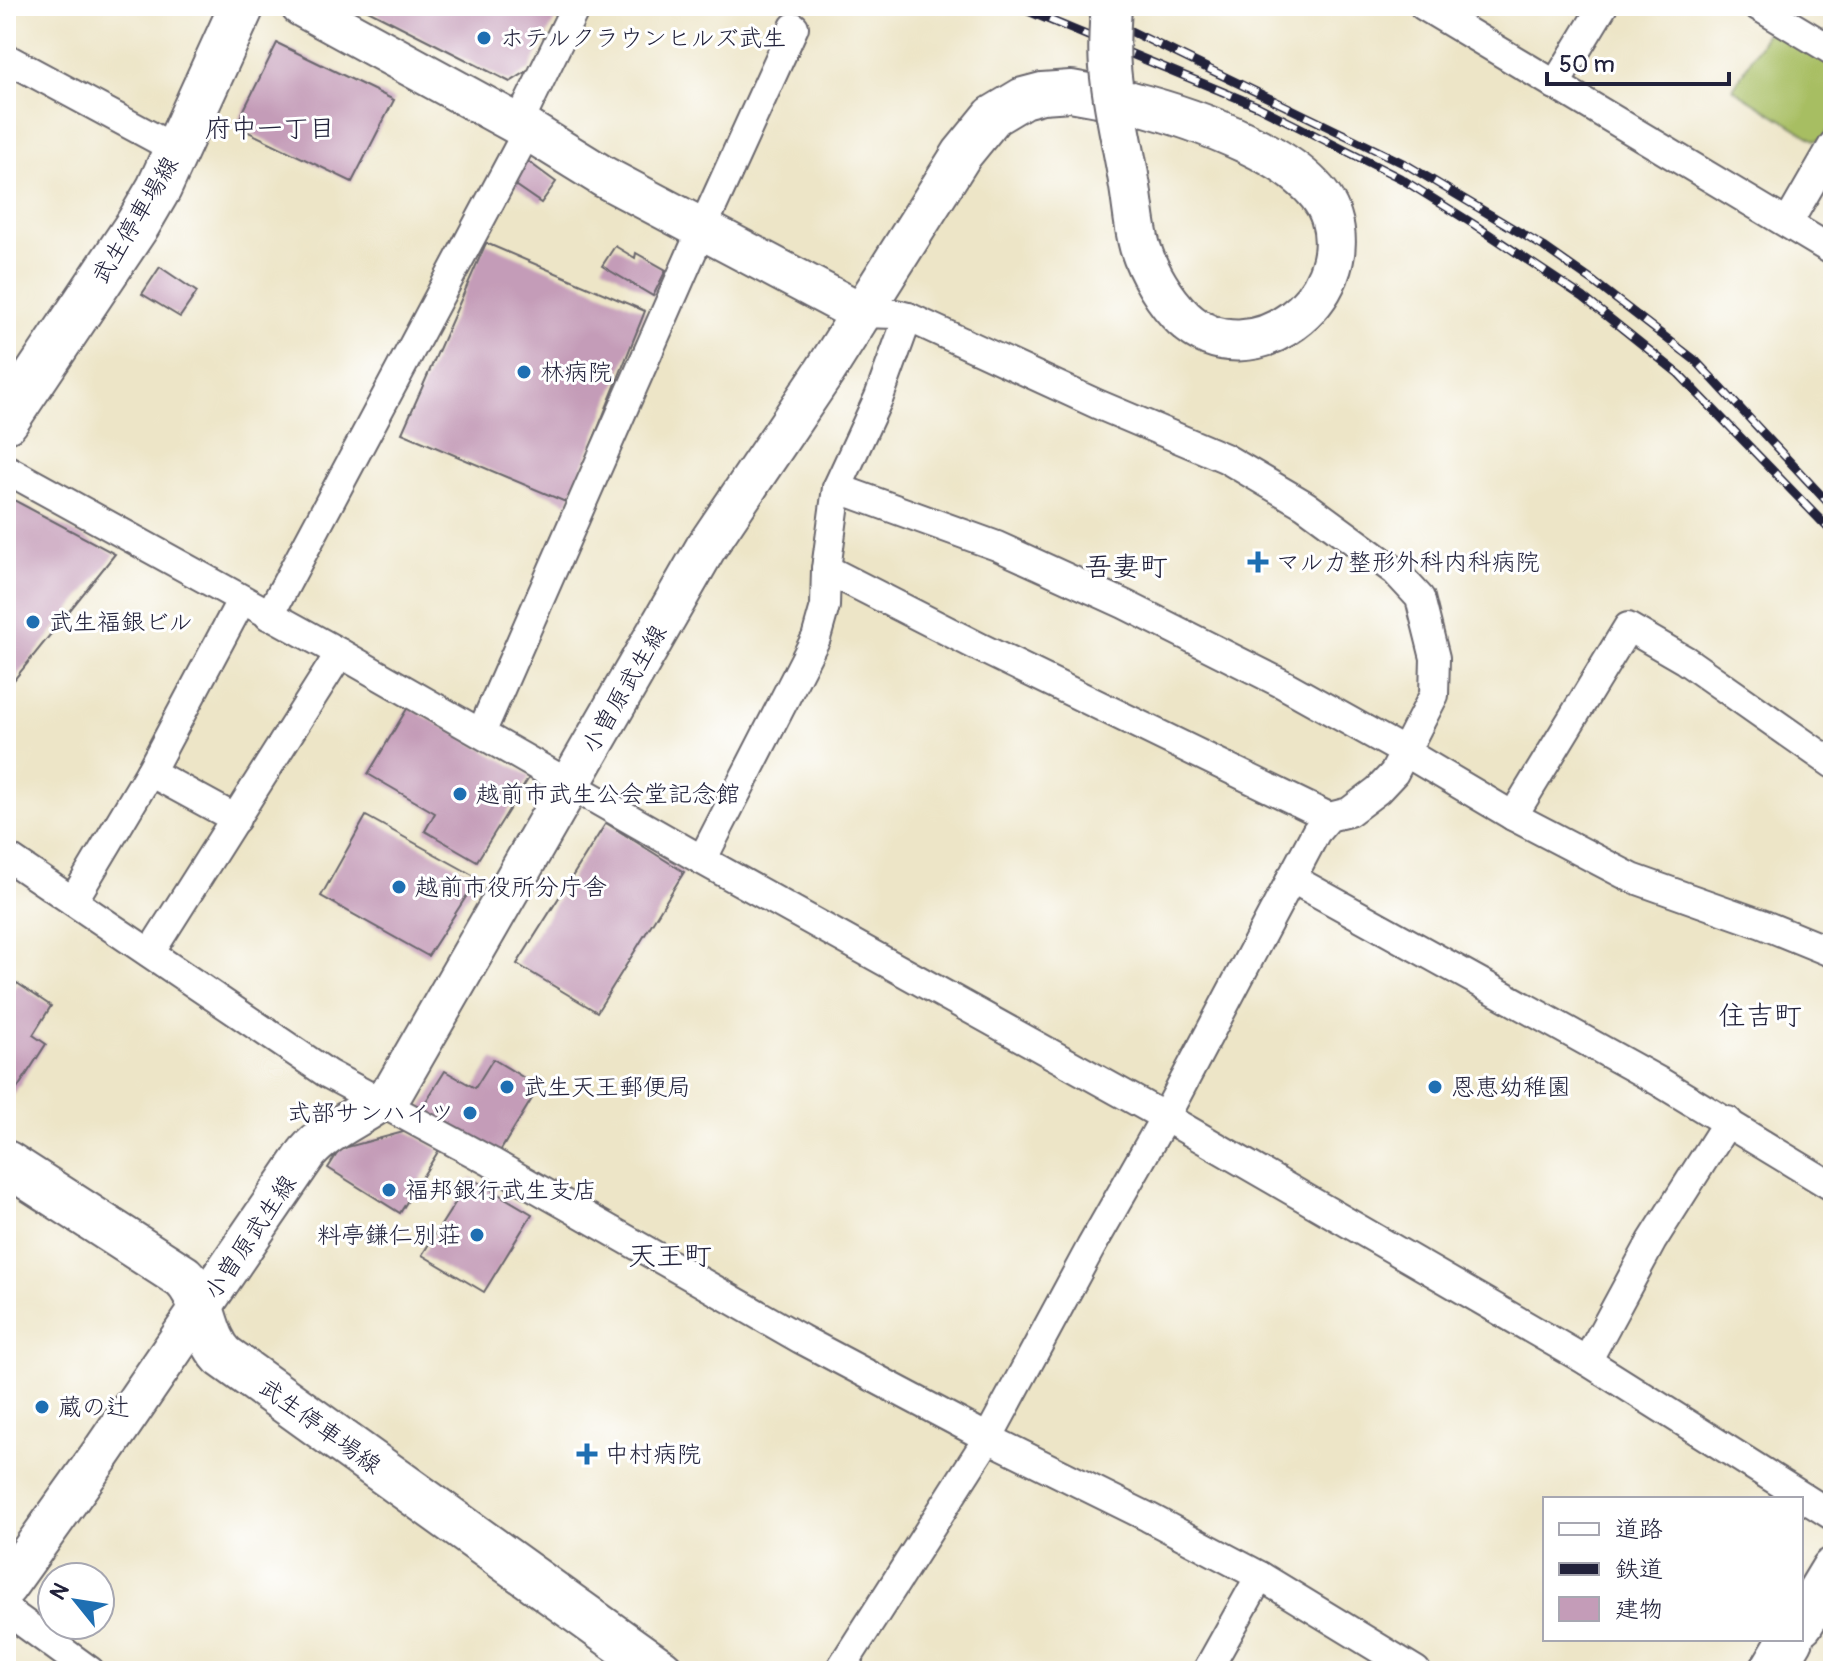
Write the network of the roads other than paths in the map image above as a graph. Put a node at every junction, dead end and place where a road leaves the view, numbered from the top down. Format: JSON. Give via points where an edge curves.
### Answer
{"nodes":[{"id":1,"x":242,"y":6,"type":"edge"},
{"id":2,"x":301,"y":6,"type":"edge"},
{"id":3,"x":576,"y":6,"type":"edge"},
{"id":4,"x":1111,"y":6,"type":"edge"},
{"id":5,"x":1424,"y":6,"type":"edge"},
{"id":6,"x":1603,"y":6,"type":"edge"},
{"id":7,"x":1758,"y":6,"type":"edge"},
{"id":8,"x":794,"y":27,"type":"dead end"},
{"id":9,"x":1833,"y":51,"type":"edge"},
{"id":10,"x":6,"y":58,"type":"edge"},
{"id":11,"x":1555,"y":85,"type":"junction"},
{"id":12,"x":523,"y":127,"type":"junction"},
{"id":13,"x":1833,"y":145,"type":"edge"},
{"id":14,"x":177,"y":150,"type":"junction"},
{"id":15,"x":1788,"y":223,"type":"junction"},
{"id":16,"x":702,"y":229,"type":"junction"},
{"id":17,"x":1833,"y":251,"type":"edge"},
{"id":18,"x":861,"y":313,"type":"junction"},
{"id":19,"x":908,"y":317,"type":"junction"},
{"id":20,"x":6,"y":421,"type":"edge"},
{"id":21,"x":6,"y":469,"type":"edge"},
{"id":22,"x":837,"y":488,"type":"junction"},
{"id":23,"x":826,"y":569,"type":"junction"},
{"id":24,"x":241,"y":601,"type":"junction"},
{"id":25,"x":269,"y":616,"type":"junction"},
{"id":26,"x":340,"y":653,"type":"junction"},
{"id":27,"x":481,"y":733,"type":"junction"},
{"id":28,"x":1405,"y":752,"type":"junction"},
{"id":29,"x":1833,"y":764,"type":"edge"},
{"id":30,"x":150,"y":772,"type":"junction"},
{"id":31,"x":571,"y":783,"type":"junction"},
{"id":32,"x":1513,"y":816,"type":"junction"},
{"id":33,"x":1329,"y":817,"type":"junction"},
{"id":34,"x":236,"y":819,"type":"junction"},
{"id":35,"x":6,"y":856,"type":"edge"},
{"id":36,"x":702,"y":860,"type":"junction"},
{"id":37,"x":1291,"y":878,"type":"junction"},
{"id":38,"x":73,"y":901,"type":"junction"},
{"id":39,"x":150,"y":953,"type":"junction"},
{"id":40,"x":1833,"y":953,"type":"edge"},
{"id":41,"x":381,"y":1102,"type":"junction"},
{"id":42,"x":1165,"y":1117,"type":"junction"},
{"id":43,"x":1728,"y":1121,"type":"junction"},
{"id":44,"x":6,"y":1163,"type":"edge"},
{"id":45,"x":1833,"y":1187,"type":"edge"},
{"id":46,"x":202,"y":1308,"type":"junction"},
{"id":47,"x":1587,"y":1361,"type":"junction"},
{"id":48,"x":988,"y":1438,"type":"junction"},
{"id":49,"x":1803,"y":1497,"type":"edge"},
{"id":50,"x":1803,"y":1497,"type":"edge"},
{"id":51,"x":1833,"y":1516,"type":"edge"},
{"id":52,"x":1833,"y":1570,"type":"edge"},
{"id":53,"x":1260,"y":1576,"type":"junction"},
{"id":54,"x":6,"y":1587,"type":"edge"},
{"id":55,"x":6,"y":1610,"type":"edge"},
{"id":56,"x":1803,"y":1620,"type":"edge"},
{"id":57,"x":1790,"y":1641,"type":"edge"},
{"id":58,"x":649,"y":1668,"type":"edge"},
{"id":59,"x":90,"y":1671,"type":"edge"},
{"id":60,"x":839,"y":1671,"type":"edge"},
{"id":61,"x":1207,"y":1671,"type":"edge"},
{"id":62,"x":1416,"y":1671,"type":"edge"},
{"id":63,"x":1772,"y":1671,"type":"edge"}],
"edges":[{"from":1,"to":14,"type":"main road","name":"武生停車場線"},
{"from":2,"to":12,"type":"main road"},
{"from":3,"to":12,"type":"street"},
{"from":4,"to":18,"type":"main road","name":"小曽原武生線","bridge":true,"via":[[1110,66],[1135,217],[1140,247],[1158,286],[1184,320],[1213,336],[1250,341],[1276,333],[1307,310],[1328,275],[1334,237],[1327,207],[1309,184],[1266,154],[1176,113],[1131,102],[1056,91],[1023,98],[993,116],[962,154]]},
{"from":5,"to":11,"type":"street"},
{"from":6,"to":11,"type":"street"},
{"from":7,"to":9,"type":"street"},
{"from":8,"to":16,"type":"street"},
{"from":10,"to":14,"type":"street"},
{"from":11,"to":15,"type":"street"},
{"from":12,"to":16,"type":"main road"},
{"from":12,"to":25,"type":"street"},
{"from":13,"to":15,"type":"street"},
{"from":14,"to":20,"type":"main road","name":"武生停車場線","via":[[138,224]]},
{"from":15,"to":17,"type":"street"},
{"from":16,"to":18,"type":"main road"},
{"from":16,"to":27,"type":"street"},
{"from":18,"to":19,"type":"street"},
{"from":18,"to":31,"type":"main road","name":"小曽原武生線","via":[[705,549]]},
{"from":19,"to":22,"type":"street"},
{"from":19,"to":28,"type":"street","via":[[1225,458],[1305,505],[1395,571],[1420,598],[1435,658],[1434,695]]},
{"from":21,"to":24,"type":"street"},
{"from":22,"to":23,"type":"street"},
{"from":22,"to":28,"type":"street","via":[[997,546],[1124,604]]},
{"from":23,"to":33,"type":"street"},
{"from":23,"to":36,"type":"street","via":[[825,606],[816,638]]},
{"from":24,"to":25,"type":"street"},
{"from":24,"to":30,"type":"street"},
{"from":25,"to":26,"type":"street"},
{"from":26,"to":27,"type":"street"},
{"from":26,"to":34,"type":"street"},
{"from":27,"to":31,"type":"street"},
{"from":28,"to":32,"type":"street"},
{"from":28,"to":33,"type":"street","via":[[1378,790],[1349,812]]},
{"from":29,"to":32,"type":"street","via":[[1685,660],[1628,627]]},
{"from":30,"to":34,"type":"street"},
{"from":30,"to":38,"type":"street"},
{"from":31,"to":36,"type":"street"},
{"from":31,"to":41,"type":"main road","name":"小曽原武生線","via":[[394,1090]]},
{"from":32,"to":40,"type":"street","via":[[1632,878]]},
{"from":33,"to":37,"type":"street"},
{"from":34,"to":39,"type":"street"},
{"from":35,"to":38,"type":"street"},
{"from":36,"to":42,"type":"street"},
{"from":37,"to":42,"type":"street"},
{"from":37,"to":43,"type":"street"},
{"from":38,"to":39,"type":"street"},
{"from":39,"to":41,"type":"street","via":[[328,1074]]},
{"from":41,"to":46,"type":"main road","name":"小曽原武生線","via":[[318,1141]]},
{"from":41,"to":48,"type":"street"},
{"from":42,"to":47,"type":"street"},
{"from":42,"to":48,"type":"street"},
{"from":43,"to":45,"type":"street"},
{"from":43,"to":47,"type":"street","via":[[1652,1241]]},
{"from":44,"to":46,"type":"main road","name":"武生停車場線","via":[[183,1277]]},
{"from":46,"to":54,"type":"main road","name":"小曽原武生線"},
{"from":46,"to":58,"type":"main road","name":"武生停車場線","via":[[223,1356]]},
{"from":47,"to":50,"type":"street"},
{"from":48,"to":53,"type":"street"},
{"from":48,"to":60,"type":"street"},
{"from":49,"to":51,"type":"street"},
{"from":52,"to":56,"type":"main road"},
{"from":53,"to":61,"type":"street"},
{"from":53,"to":62,"type":"street"},
{"from":55,"to":59,"type":"street"},
{"from":57,"to":63,"type":"main road"}]}
